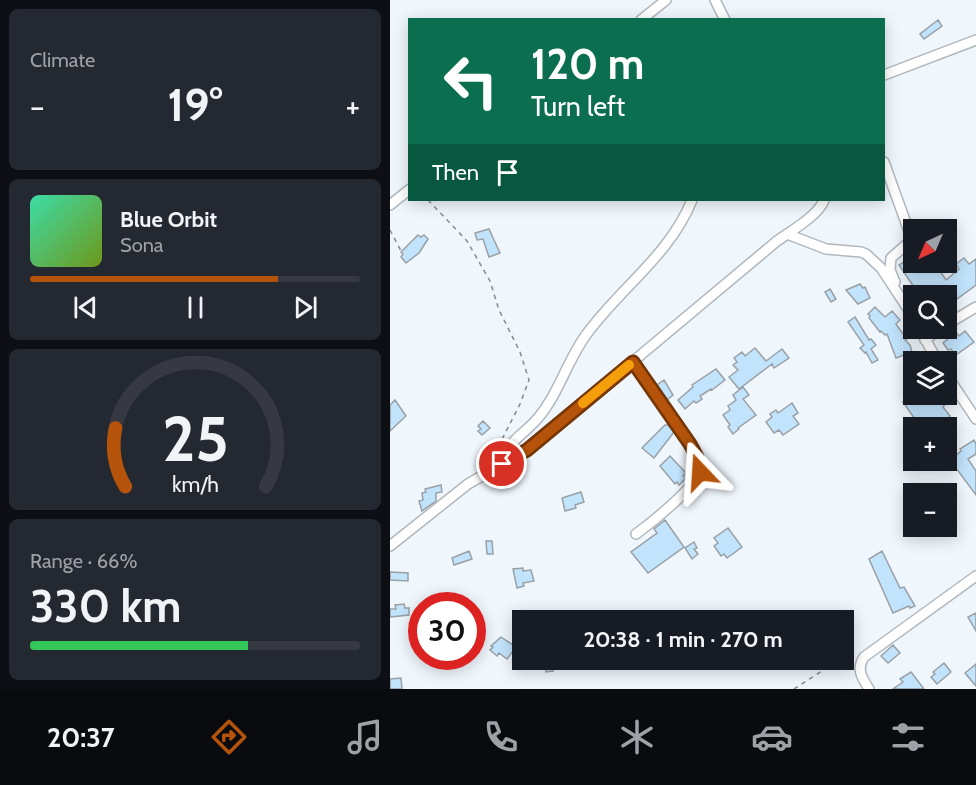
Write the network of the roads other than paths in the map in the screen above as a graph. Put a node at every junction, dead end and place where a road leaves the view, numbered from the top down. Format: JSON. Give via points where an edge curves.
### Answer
{"nodes":[{"id":1,"x":666,"y":0,"type":"edge"},
{"id":2,"x":715,"y":0,"type":"edge"},
{"id":3,"x":644,"y":18,"type":"edge"},
{"id":4,"x":724,"y":18,"type":"edge"},
{"id":5,"x":976,"y":40,"type":"edge"},
{"id":6,"x":885,"y":75,"type":"edge"},
{"id":7,"x":885,"y":165,"type":"edge"},
{"id":8,"x":408,"y":190,"type":"edge"},
{"id":9,"x":692,"y":201,"type":"edge"},
{"id":10,"x":824,"y":201,"type":"edge"},
{"id":11,"x":390,"y":204,"type":"edge"},
{"id":12,"x":787,"y":234,"type":"junction"},
{"id":13,"x":893,"y":287,"type":"junction"},
{"id":14,"x":903,"y":302,"type":"edge"},
{"id":15,"x":976,"y":307,"type":"edge"},
{"id":16,"x":957,"y":318,"type":"edge"},
{"id":17,"x":925,"y":340,"type":"edge"},
{"id":18,"x":932,"y":351,"type":"edge"},
{"id":19,"x":633,"y":362,"type":"junction"},
{"id":20,"x":957,"y":390,"type":"edge"},
{"id":21,"x":976,"y":419,"type":"edge"},
{"id":22,"x":498,"y":467,"type":"junction"},
{"id":23,"x":636,"y":534,"type":"dead end"},
{"id":24,"x":390,"y":546,"type":"edge"},
{"id":25,"x":976,"y":576,"type":"edge"},
{"id":26,"x":869,"y":689,"type":"edge"}],
"edges":[{"from":1,"to":3,"type":"street"},
{"from":2,"to":4,"type":"street"},
{"from":5,"to":6,"type":"street"},
{"from":7,"to":13,"type":"street","via":[[911,237],[891,258]]},
{"from":8,"to":11,"type":"street"},
{"from":9,"to":22,"type":"street","via":[[685,218],[655,260],[584,338],[547,407],[509,446]]},
{"from":10,"to":12,"type":"street"},
{"from":12,"to":13,"type":"street","via":[[826,249],[866,254]]},
{"from":12,"to":19,"type":"street"},
{"from":13,"to":14,"type":"street"},
{"from":15,"to":16,"type":"street"},
{"from":17,"to":18,"type":"street"},
{"from":19,"to":22,"type":"street","via":[[527,450]]},
{"from":19,"to":23,"type":"street","via":[[690,444],[701,468],[697,478],[664,512]]},
{"from":20,"to":21,"type":"street"},
{"from":22,"to":24,"type":"street","via":[[468,484]]},
{"from":25,"to":26,"type":"street","via":[[861,662],[860,675]]}]}
